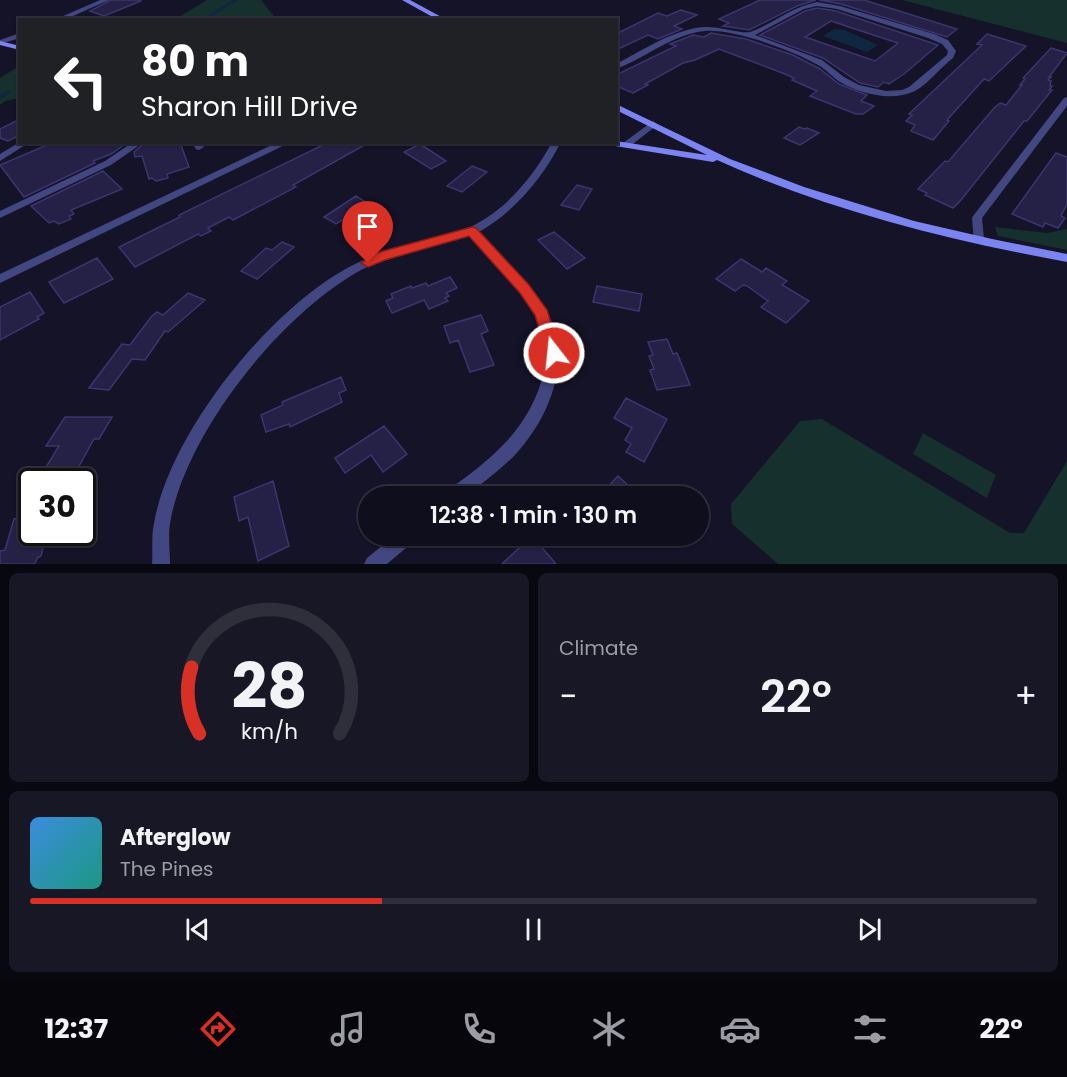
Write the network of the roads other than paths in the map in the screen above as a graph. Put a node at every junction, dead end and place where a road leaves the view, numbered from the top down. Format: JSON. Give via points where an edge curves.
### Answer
{"nodes":[{"id":1,"x":106,"y":0,"type":"edge"},
{"id":2,"x":405,"y":0,"type":"edge"},
{"id":3,"x":62,"y":18,"type":"edge"},
{"id":4,"x":440,"y":18,"type":"edge"},
{"id":5,"x":18,"y":36,"type":"edge"},
{"id":6,"x":748,"y":36,"type":"junction"},
{"id":7,"x":0,"y":43,"type":"edge"},
{"id":8,"x":18,"y":48,"type":"edge"},
{"id":9,"x":618,"y":66,"type":"edge"},
{"id":10,"x":1067,"y":100,"type":"edge"},
{"id":11,"x":618,"y":107,"type":"edge"},
{"id":12,"x":653,"y":124,"type":"junction"},
{"id":13,"x":23,"y":144,"type":"edge"},
{"id":14,"x":137,"y":144,"type":"edge"},
{"id":15,"x":283,"y":144,"type":"edge"},
{"id":16,"x":556,"y":144,"type":"edge"},
{"id":17,"x":618,"y":144,"type":"edge"},
{"id":18,"x":626,"y":145,"type":"junction"},
{"id":19,"x":0,"y":158,"type":"edge"},
{"id":20,"x":729,"y":162,"type":"junction"},
{"id":21,"x":0,"y":214,"type":"edge"},
{"id":22,"x":472,"y":231,"type":"junction"},
{"id":23,"x":978,"y":238,"type":"junction"},
{"id":24,"x":1067,"y":258,"type":"edge"},
{"id":25,"x":0,"y":279,"type":"edge"},
{"id":26,"x":466,"y":486,"type":"edge"},
{"id":27,"x":395,"y":546,"type":"edge"},
{"id":28,"x":161,"y":564,"type":"edge"},
{"id":29,"x":373,"y":564,"type":"edge"}],
"edges":[{"from":1,"to":3,"type":"street"},
{"from":2,"to":4,"type":"main road"},
{"from":5,"to":7,"type":"street"},
{"from":6,"to":6,"type":"street","via":[[818,62],[842,79],[877,92],[912,89],[952,51],[932,36],[817,4],[802,7]]},
{"from":6,"to":9,"type":"street","via":[[712,28],[692,31]]},
{"from":7,"to":8,"type":"main road"},
{"from":10,"to":23,"type":"street","via":[[981,212],[976,223]]},
{"from":11,"to":12,"type":"main road"},
{"from":12,"to":18,"type":"street"},
{"from":12,"to":20,"type":"main road"},
{"from":13,"to":19,"type":"street"},
{"from":14,"to":21,"type":"street","via":[[108,163]]},
{"from":15,"to":25,"type":"street"},
{"from":16,"to":22,"type":"street","via":[[504,210]]},
{"from":17,"to":18,"type":"main road"},
{"from":18,"to":20,"type":"main road"},
{"from":20,"to":23,"type":"main road","via":[[890,216]]},
{"from":22,"to":26,"type":"street","via":[[525,289],[542,314],[554,353],[547,390],[537,412],[511,448]]},
{"from":22,"to":28,"type":"street","via":[[380,256],[354,269],[287,321],[244,366],[210,410],[181,461],[164,508]]},
{"from":23,"to":24,"type":"main road"},
{"from":27,"to":29,"type":"street"}]}
